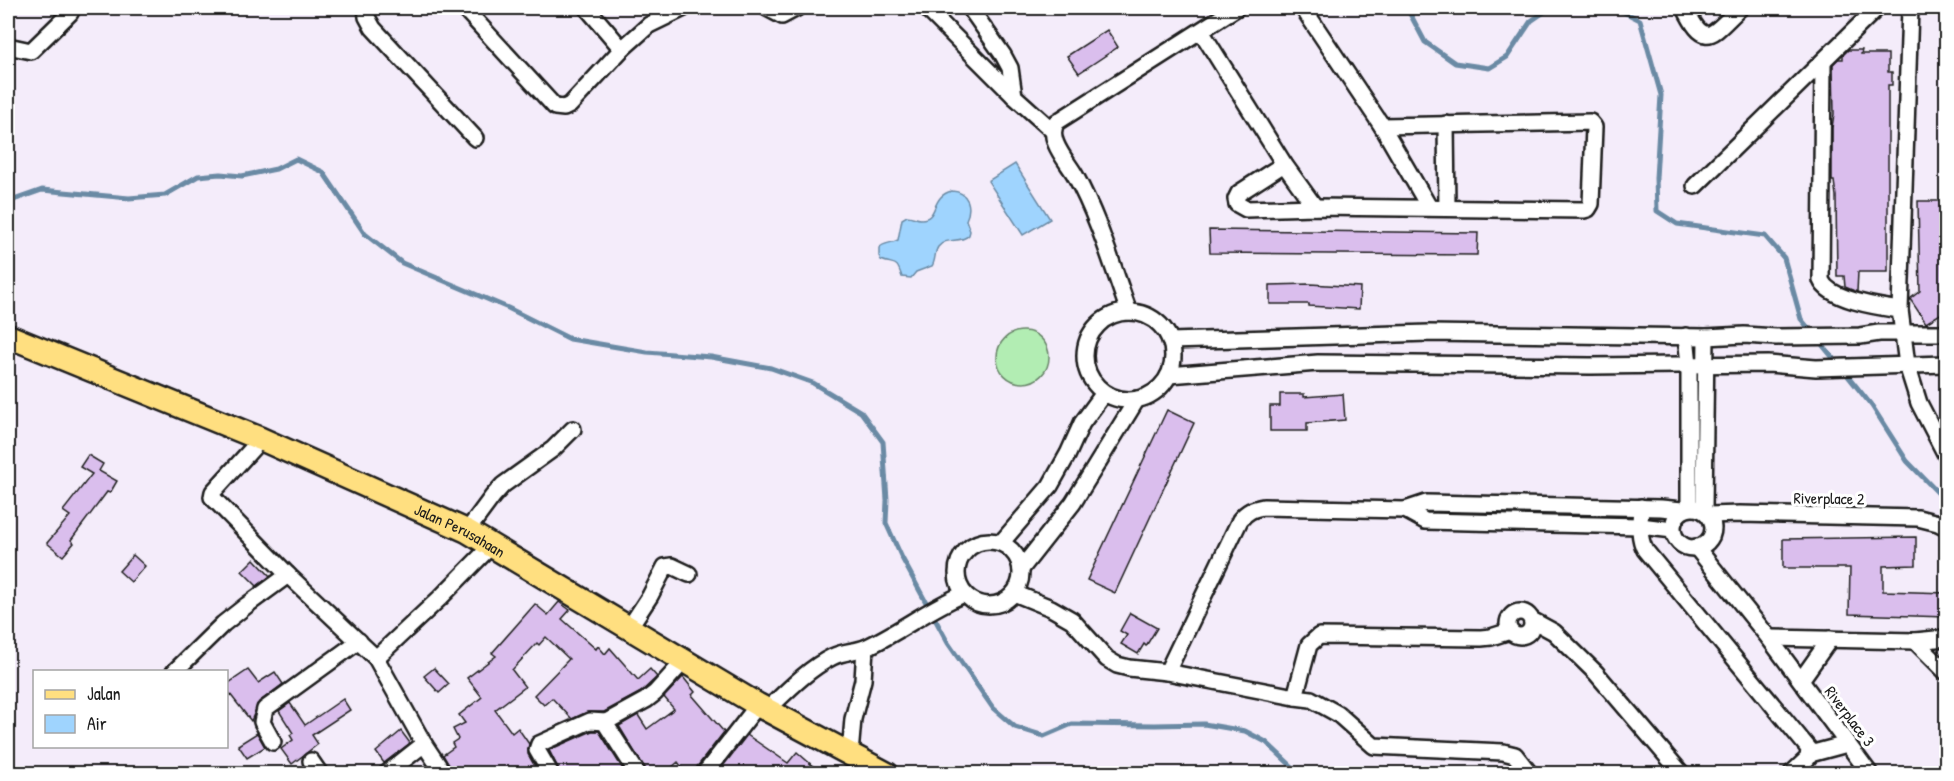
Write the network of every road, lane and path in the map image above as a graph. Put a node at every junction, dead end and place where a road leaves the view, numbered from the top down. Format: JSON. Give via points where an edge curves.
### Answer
{"nodes":[{"id":1,"x":72,"y":8,"type":"edge"},
{"id":2,"x":366,"y":8,"type":"edge"},
{"id":3,"x":464,"y":8,"type":"edge"},
{"id":4,"x":587,"y":8,"type":"edge"},
{"id":5,"x":684,"y":8,"type":"edge"},
{"id":6,"x":767,"y":8,"type":"edge"},
{"id":7,"x":797,"y":8,"type":"edge"},
{"id":8,"x":926,"y":8,"type":"edge"},
{"id":9,"x":970,"y":8,"type":"edge"},
{"id":10,"x":1236,"y":8,"type":"edge"},
{"id":11,"x":1302,"y":8,"type":"edge"},
{"id":12,"x":1685,"y":8,"type":"edge"},
{"id":13,"x":1740,"y":8,"type":"edge"},
{"id":14,"x":1877,"y":8,"type":"edge"},
{"id":15,"x":1910,"y":8,"type":"edge"},
{"id":16,"x":1201,"y":31,"type":"junction"},
{"id":17,"x":8,"y":46,"type":"edge"},
{"id":18,"x":622,"y":48,"type":"junction"},
{"id":19,"x":1823,"y":62,"type":"junction"},
{"id":20,"x":1014,"y":96,"type":"junction"},
{"id":21,"x":1446,"y":124,"type":"junction"},
{"id":22,"x":1382,"y":126,"type":"junction"},
{"id":23,"x":1053,"y":130,"type":"junction"},
{"id":24,"x":475,"y":138,"type":"dead end"},
{"id":25,"x":1284,"y":164,"type":"junction"},
{"id":26,"x":1695,"y":186,"type":"dead end"},
{"id":27,"x":1315,"y":207,"type":"junction"},
{"id":28,"x":1429,"y":207,"type":"junction"},
{"id":29,"x":1447,"y":208,"type":"junction"},
{"id":30,"x":1900,"y":310,"type":"junction"},
{"id":31,"x":1129,"y":312,"type":"junction"},
{"id":32,"x":1903,"y":333,"type":"junction"},
{"id":33,"x":1947,"y":333,"type":"edge"},
{"id":34,"x":8,"y":336,"type":"edge"},
{"id":35,"x":1686,"y":336,"type":"junction"},
{"id":36,"x":1706,"y":337,"type":"junction"},
{"id":37,"x":1170,"y":340,"type":"junction"},
{"id":38,"x":1706,"y":363,"type":"junction"},
{"id":39,"x":1689,"y":364,"type":"junction"},
{"id":40,"x":1947,"y":364,"type":"edge"},
{"id":41,"x":1907,"y":366,"type":"junction"},
{"id":42,"x":1169,"y":375,"type":"junction"},
{"id":43,"x":1104,"y":393,"type":"junction"},
{"id":44,"x":1137,"y":399,"type":"junction"},
{"id":45,"x":573,"y":429,"type":"dead end"},
{"id":46,"x":261,"y":439,"type":"junction"},
{"id":47,"x":1947,"y":455,"type":"edge"},
{"id":48,"x":1641,"y":507,"type":"junction"},
{"id":49,"x":1405,"y":510,"type":"junction"},
{"id":50,"x":1696,"y":511,"type":"junction"},
{"id":51,"x":1640,"y":526,"type":"junction"},
{"id":52,"x":1947,"y":527,"type":"edge"},
{"id":53,"x":1673,"y":530,"type":"junction"},
{"id":54,"x":467,"y":531,"type":"junction"},
{"id":55,"x":1000,"y":543,"type":"junction"},
{"id":56,"x":492,"y":545,"type":"junction"},
{"id":57,"x":1696,"y":548,"type":"junction"},
{"id":58,"x":1021,"y":569,"type":"junction"},
{"id":59,"x":689,"y":574,"type":"dead end"},
{"id":60,"x":288,"y":575,"type":"junction"},
{"id":61,"x":1014,"y":593,"type":"junction"},
{"id":62,"x":964,"y":594,"type":"junction"},
{"id":63,"x":629,"y":628,"type":"junction"},
{"id":64,"x":1769,"y":638,"type":"junction"},
{"id":65,"x":1947,"y":638,"type":"edge"},
{"id":66,"x":1830,"y":639,"type":"junction"},
{"id":67,"x":359,"y":641,"type":"junction"},
{"id":68,"x":1915,"y":641,"type":"junction"},
{"id":69,"x":865,"y":648,"type":"junction"},
{"id":70,"x":376,"y":658,"type":"junction"},
{"id":71,"x":684,"y":661,"type":"junction"},
{"id":72,"x":176,"y":670,"type":"edge"},
{"id":73,"x":1167,"y":672,"type":"junction"},
{"id":74,"x":1947,"y":672,"type":"edge"},
{"id":75,"x":1800,"y":680,"type":"junction"},
{"id":76,"x":1295,"y":697,"type":"junction"},
{"id":77,"x":763,"y":707,"type":"junction"},
{"id":78,"x":606,"y":722,"type":"junction"},
{"id":79,"x":273,"y":742,"type":"dead end"},
{"id":80,"x":424,"y":744,"type":"junction"},
{"id":81,"x":1847,"y":744,"type":"junction"},
{"id":82,"x":1810,"y":753,"type":"junction"},
{"id":83,"x":850,"y":754,"type":"junction"},
{"id":84,"x":386,"y":774,"type":"edge"},
{"id":85,"x":444,"y":774,"type":"edge"},
{"id":86,"x":551,"y":774,"type":"edge"},
{"id":87,"x":638,"y":774,"type":"edge"},
{"id":88,"x":704,"y":774,"type":"edge"},
{"id":89,"x":887,"y":774,"type":"edge"},
{"id":90,"x":1530,"y":774,"type":"edge"},
{"id":91,"x":1683,"y":774,"type":"edge"},
{"id":92,"x":1791,"y":774,"type":"edge"},
{"id":93,"x":1870,"y":774,"type":"edge"}],
"edges":[{"from":1,"to":17,"type":"street","via":[[32,51]]},
{"from":2,"to":24,"type":"street","via":[[373,28]]},
{"from":3,"to":18,"type":"street","via":[[555,107],[570,105]]},
{"from":4,"to":18,"type":"street"},
{"from":5,"to":18,"type":"street","via":[[649,25]]},
{"from":6,"to":7,"type":"street","via":[[782,16]]},
{"from":8,"to":20,"type":"street"},
{"from":9,"to":20,"type":"street","via":[[1010,68]]},
{"from":10,"to":16,"type":"street"},
{"from":11,"to":22,"type":"street"},
{"from":12,"to":13,"type":"street","via":[[1694,27],[1706,34]]},
{"from":14,"to":19,"type":"street"},
{"from":15,"to":30,"type":"street"},
{"from":16,"to":23,"type":"street","via":[[1057,122]]},
{"from":16,"to":25,"type":"street"},
{"from":19,"to":26,"type":"street"},
{"from":19,"to":30,"type":"street","via":[[1821,280],[1828,290],[1840,295]]},
{"from":20,"to":23,"type":"street"},
{"from":21,"to":22,"type":"street"},
{"from":21,"to":29,"type":"street"},
{"from":21,"to":29,"type":"street","via":[[1588,122],[1594,127],[1592,202],[1588,209]]},
{"from":22,"to":28,"type":"street"},
{"from":23,"to":31,"type":"street","via":[[1056,143],[1096,217]]},
{"from":25,"to":27,"type":"street"},
{"from":25,"to":27,"type":"street","via":[[1239,193],[1237,204],[1246,208]]},
{"from":27,"to":28,"type":"street"},
{"from":28,"to":29,"type":"street"},
{"from":30,"to":32,"type":"street"},
{"from":31,"to":37,"type":"street","via":[[1154,320]]},
{"from":31,"to":43,"type":"street","via":[[1102,321],[1086,343],[1087,371]]},
{"from":32,"to":33,"type":"street"},
{"from":32,"to":36,"type":"street"},
{"from":32,"to":41,"type":"street"},
{"from":34,"to":46,"type":"main road","name":"Jalan Perusahaan"},
{"from":35,"to":36,"type":"street"},
{"from":35,"to":37,"type":"street","via":[[1429,333]]},
{"from":35,"to":39,"type":"street"},
{"from":36,"to":38,"type":"street"},
{"from":37,"to":42,"type":"street","via":[[1173,352]]},
{"from":38,"to":39,"type":"street"},
{"from":38,"to":41,"type":"street","via":[[1816,368]]},
{"from":38,"to":50,"type":"street"},
{"from":39,"to":42,"type":"street","via":[[1318,363]]},
{"from":39,"to":50,"type":"street"},
{"from":40,"to":41,"type":"street"},
{"from":41,"to":47,"type":"street","via":[[1919,403]]},
{"from":42,"to":44,"type":"street","via":[[1157,390]]},
{"from":43,"to":44,"type":"street","via":[[1125,400]]},
{"from":43,"to":55,"type":"street","via":[[1082,423],[1050,486]]},
{"from":44,"to":58,"type":"street","via":[[1073,503]]},
{"from":45,"to":54,"type":"street","via":[[553,449],[503,485]]},
{"from":46,"to":54,"type":"main road","name":"Jalan Perusahaan"},
{"from":46,"to":60,"type":"street","via":[[212,495]]},
{"from":48,"to":49,"type":"street","name":"Riverplace 2","via":[[1426,503]]},
{"from":48,"to":50,"type":"street","name":"Riverplace 2"},
{"from":48,"to":51,"type":"street"},
{"from":49,"to":51,"type":"street","via":[[1425,521]]},
{"from":49,"to":73,"type":"street","via":[[1263,507],[1245,514]]},
{"from":50,"to":52,"type":"street","name":"Riverplace 2","via":[[1918,518]]},
{"from":50,"to":53,"type":"street","via":[[1673,523]]},
{"from":50,"to":57,"type":"street","via":[[1712,522],[1712,535]]},
{"from":51,"to":53,"type":"street"},
{"from":51,"to":82,"type":"street","via":[[1645,550]]},
{"from":53,"to":57,"type":"street","via":[[1683,546]]},
{"from":54,"to":56,"type":"main road","name":"Jalan Perusahaan"},
{"from":55,"to":58,"type":"street","via":[[1014,553]]},
{"from":55,"to":62,"type":"street","via":[[985,541],[964,551],[956,573]]},
{"from":56,"to":63,"type":"main road","name":"Jalan Perusahaan"},
{"from":56,"to":70,"type":"street"},
{"from":57,"to":64,"type":"street","name":"Riverplace 3"},
{"from":58,"to":61,"type":"street"},
{"from":59,"to":63,"type":"street","via":[[665,567]]},
{"from":60,"to":67,"type":"street"},
{"from":60,"to":72,"type":"street","via":[[223,624]]},
{"from":61,"to":62,"type":"street","via":[[995,605],[973,602]]},
{"from":61,"to":73,"type":"street","via":[[1072,620],[1111,662]]},
{"from":62,"to":69,"type":"street"},
{"from":63,"to":71,"type":"main road","name":"Jalan Perusahaan"},
{"from":64,"to":66,"type":"street"},
{"from":64,"to":75,"type":"street","name":"Riverplace 3"},
{"from":65,"to":68,"type":"street"},
{"from":66,"to":68,"type":"street"},
{"from":66,"to":75,"type":"street"},
{"from":67,"to":70,"type":"street"},
{"from":67,"to":79,"type":"street","via":[[265,709],[262,722]]},
{"from":68,"to":74,"type":"street"},
{"from":69,"to":77,"type":"street","via":[[844,652],[818,666]]},
{"from":69,"to":83,"type":"street"},
{"from":70,"to":80,"type":"street"},
{"from":71,"to":77,"type":"main road","name":"Jalan Perusahaan"},
{"from":71,"to":78,"type":"street","via":[[655,693]]},
{"from":73,"to":76,"type":"street"},
{"from":75,"to":81,"type":"street","name":"Riverplace 3"},
{"from":76,"to":90,"type":"street","via":[[1311,699],[1338,714],[1374,746],[1503,752],[1515,755]]},
{"from":76,"to":91,"type":"street","via":[[1309,645],[1319,636],[1481,638],[1510,631],[1517,636],[1531,629],[1532,620],[1554,632],[1596,673]]},
{"from":77,"to":83,"type":"main road","name":"Jalan Perusahaan"},
{"from":77,"to":88,"type":"street"},
{"from":78,"to":86,"type":"street","via":[[591,721],[539,744],[537,750]]},
{"from":78,"to":87,"type":"street"},
{"from":80,"to":84,"type":"street"},
{"from":80,"to":85,"type":"street"},
{"from":81,"to":82,"type":"street"},
{"from":81,"to":93,"type":"street","name":"Riverplace 3"},
{"from":82,"to":92,"type":"street"},
{"from":83,"to":89,"type":"main road","name":"Jalan Perusahaan"}]}
